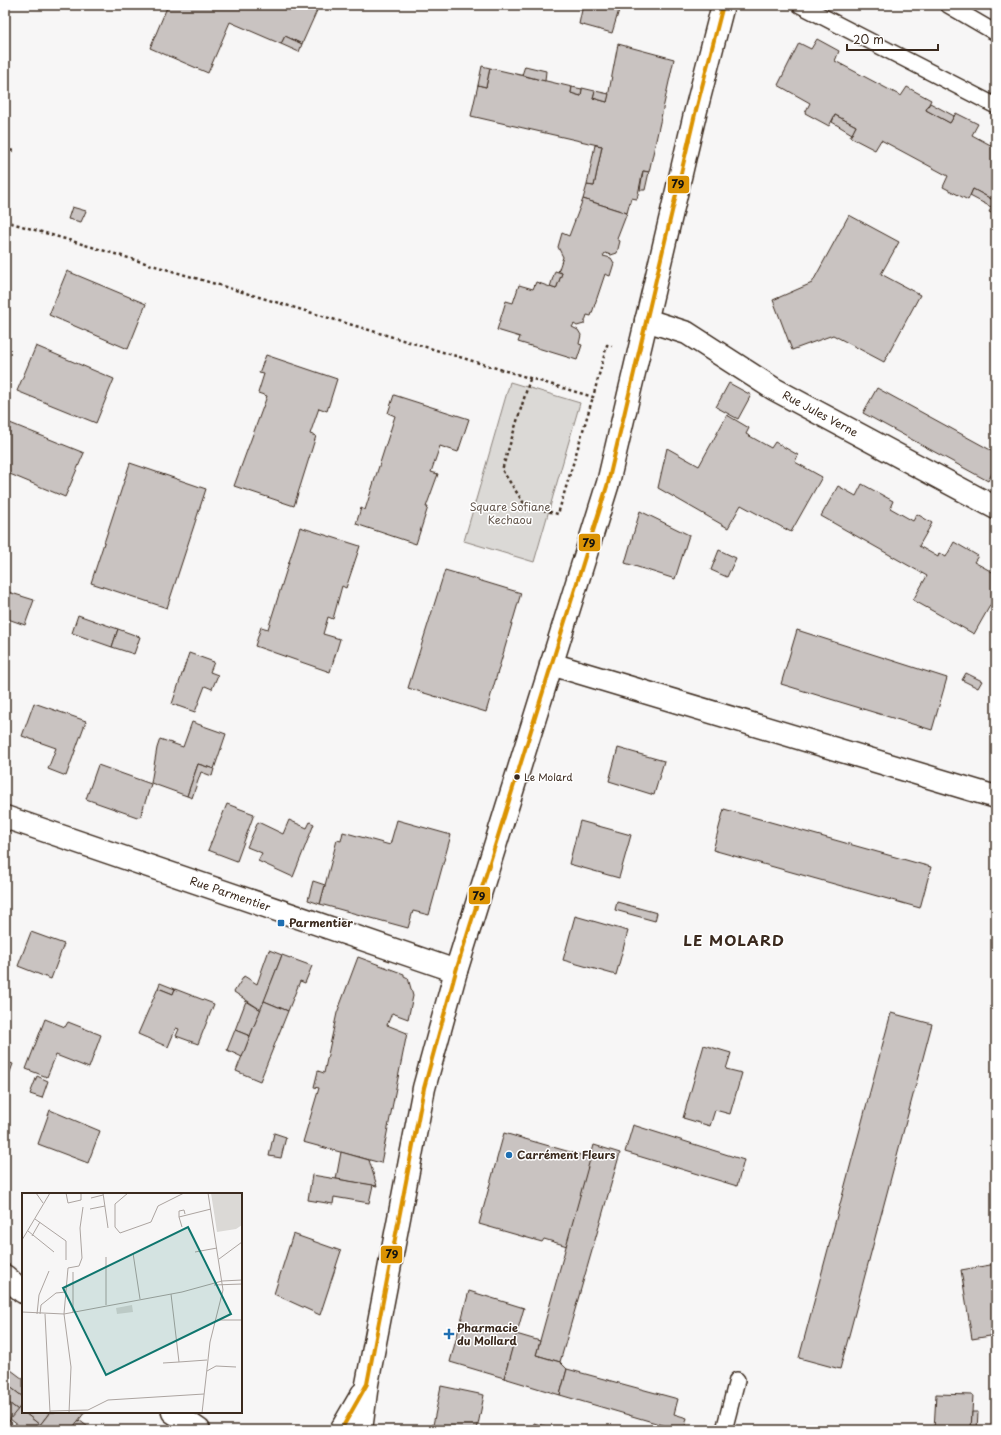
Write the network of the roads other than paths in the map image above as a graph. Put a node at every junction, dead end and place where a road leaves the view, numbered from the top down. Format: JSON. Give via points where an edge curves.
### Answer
{"nodes":[{"id":1,"x":723,"y":5,"type":"edge"},
{"id":2,"x":800,"y":5,"type":"edge"},
{"id":3,"x":952,"y":6,"type":"edge"},
{"id":4,"x":996,"y":32,"type":"edge"},
{"id":5,"x":996,"y":106,"type":"edge"},
{"id":6,"x":646,"y":320,"type":"junction"},
{"id":7,"x":996,"y":508,"type":"edge"},
{"id":8,"x":551,"y":664,"type":"junction"},
{"id":9,"x":996,"y":797,"type":"edge"},
{"id":10,"x":5,"y":817,"type":"edge"},
{"id":11,"x":456,"y":971,"type":"junction"},
{"id":12,"x":737,"y":1380,"type":"dead end"},
{"id":13,"x":367,"y":1384,"type":"junction"},
{"id":14,"x":174,"y":1413,"type":"edge"},
{"id":15,"x":199,"y":1430,"type":"edge"},
{"id":16,"x":341,"y":1430,"type":"edge"},
{"id":17,"x":361,"y":1430,"type":"edge"},
{"id":18,"x":724,"y":1430,"type":"edge"}],
"edges":[{"from":1,"to":6,"type":"main road"},
{"from":2,"to":5,"type":"lane"},
{"from":3,"to":4,"type":"lane"},
{"from":6,"to":7,"type":"main road","name":"Rue Jules Verne","via":[[687,333],[774,389]]},
{"from":6,"to":8,"type":"main road","via":[[608,483]]},
{"from":8,"to":9,"type":"main road"},
{"from":8,"to":11,"type":"main road"},
{"from":10,"to":11,"type":"main road","name":"Rue Parmentier"},
{"from":11,"to":13,"type":"main road","via":[[424,1088]]},
{"from":12,"to":18,"type":"lane"},
{"from":13,"to":16,"type":"main road"},
{"from":13,"to":17,"type":"main road"},
{"from":14,"to":15,"type":"main road"}]}
